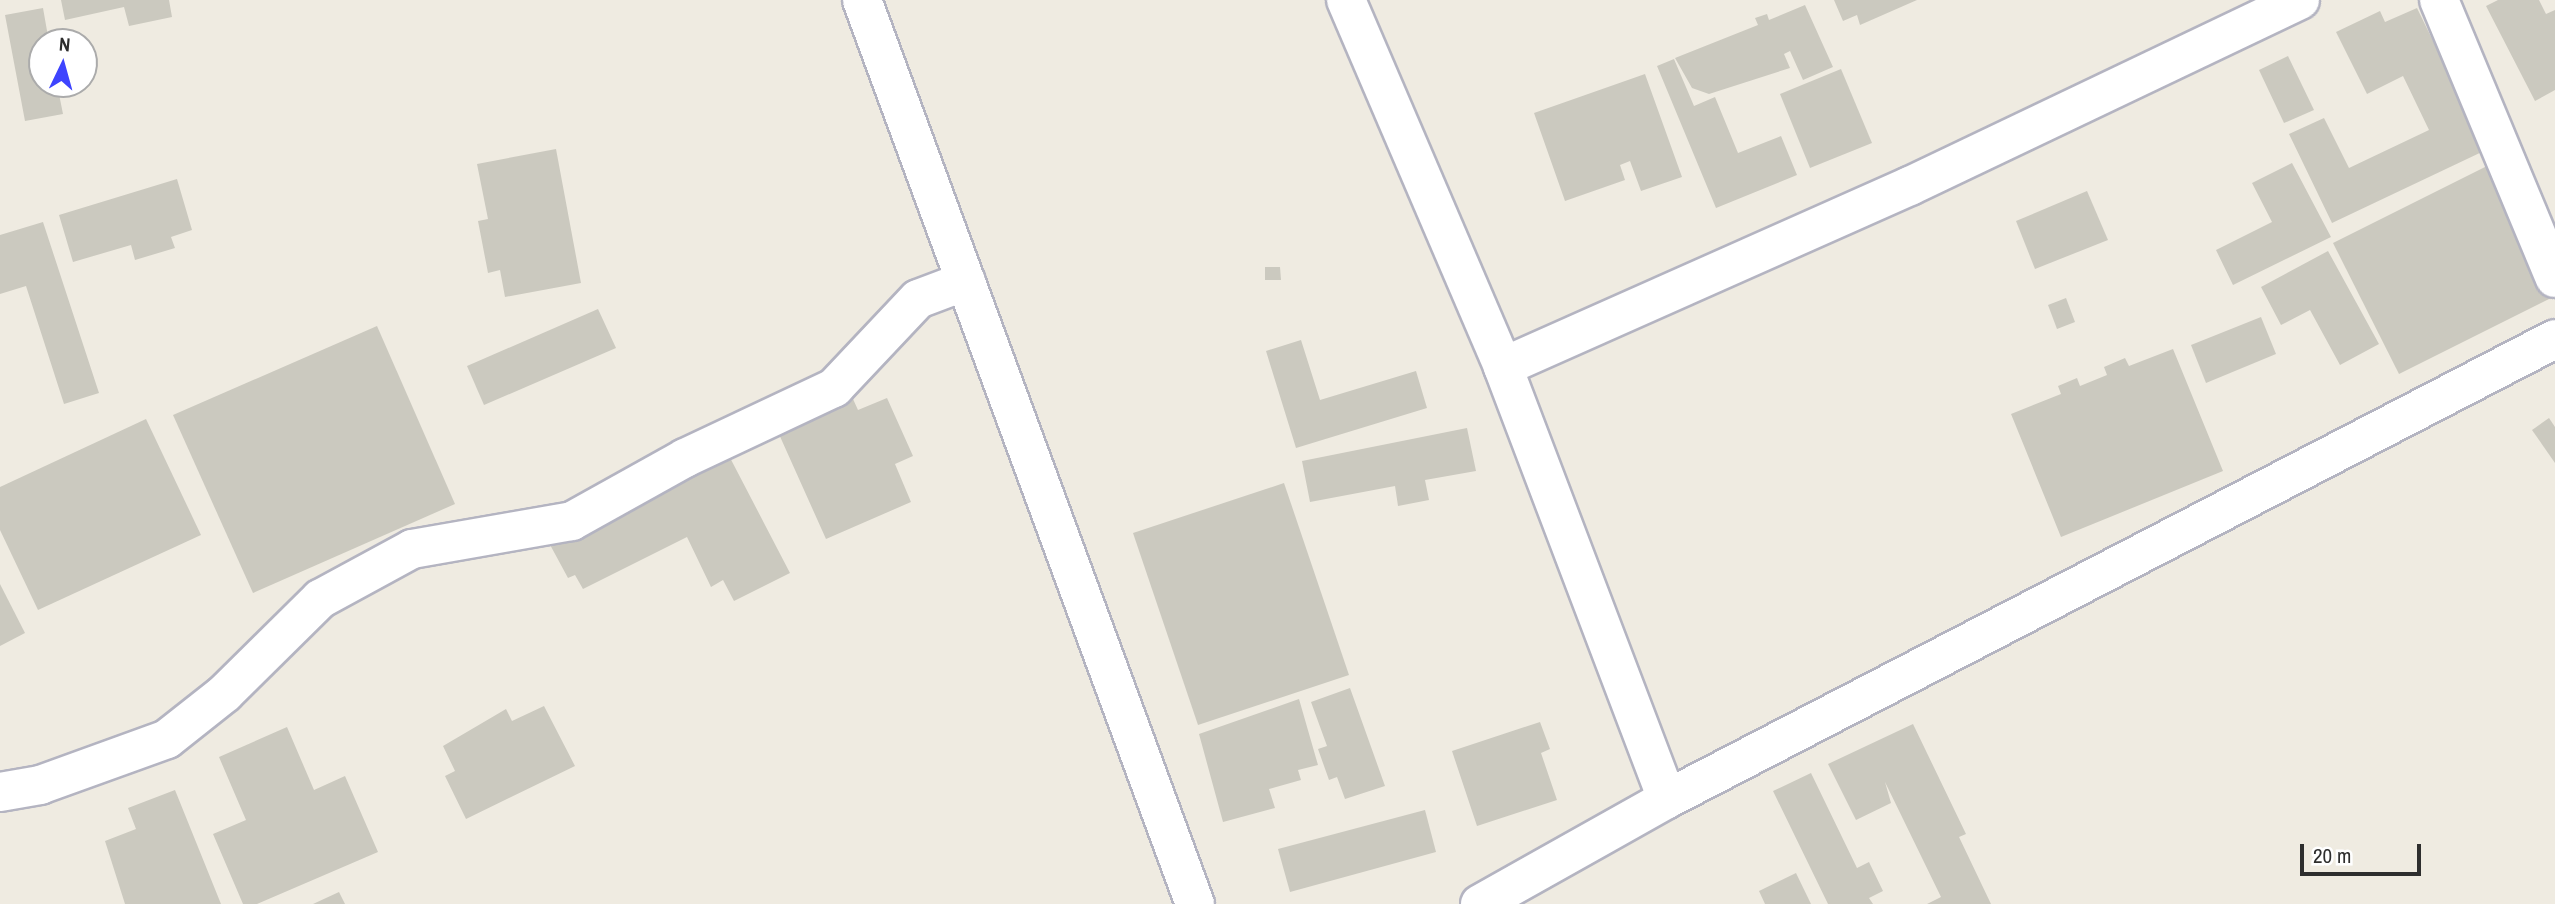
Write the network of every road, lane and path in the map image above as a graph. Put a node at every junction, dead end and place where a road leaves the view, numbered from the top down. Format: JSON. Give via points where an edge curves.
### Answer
{"nodes":[{"id":1,"x":862,"y":0,"type":"edge"},
{"id":2,"x":1346,"y":0,"type":"edge"},
{"id":3,"x":2300,"y":0,"type":"edge"},
{"id":4,"x":2439,"y":0,"type":"edge"},
{"id":5,"x":2555,"y":278,"type":"edge"},
{"id":6,"x":966,"y":281,"type":"junction"},
{"id":7,"x":2555,"y":339,"type":"edge"},
{"id":8,"x":1503,"y":367,"type":"junction"},
{"id":9,"x":0,"y":792,"type":"edge"},
{"id":10,"x":1667,"y":799,"type":"junction"},
{"id":11,"x":1195,"y":904,"type":"edge"},
{"id":12,"x":1480,"y":904,"type":"edge"}],
"edges":[{"from":1,"to":6,"type":"street"},
{"from":2,"to":8,"type":"street"},
{"from":3,"to":8,"type":"street","via":[[1910,187]]},
{"from":4,"to":5,"type":"street"},
{"from":6,"to":9,"type":"street","via":[[918,299],[834,388],[685,458],[572,521],[412,549],[320,599],[225,693],[167,739],[40,785]]},
{"from":6,"to":11,"type":"street"},
{"from":7,"to":10,"type":"street"},
{"from":8,"to":10,"type":"street"},
{"from":10,"to":12,"type":"street"}]}
